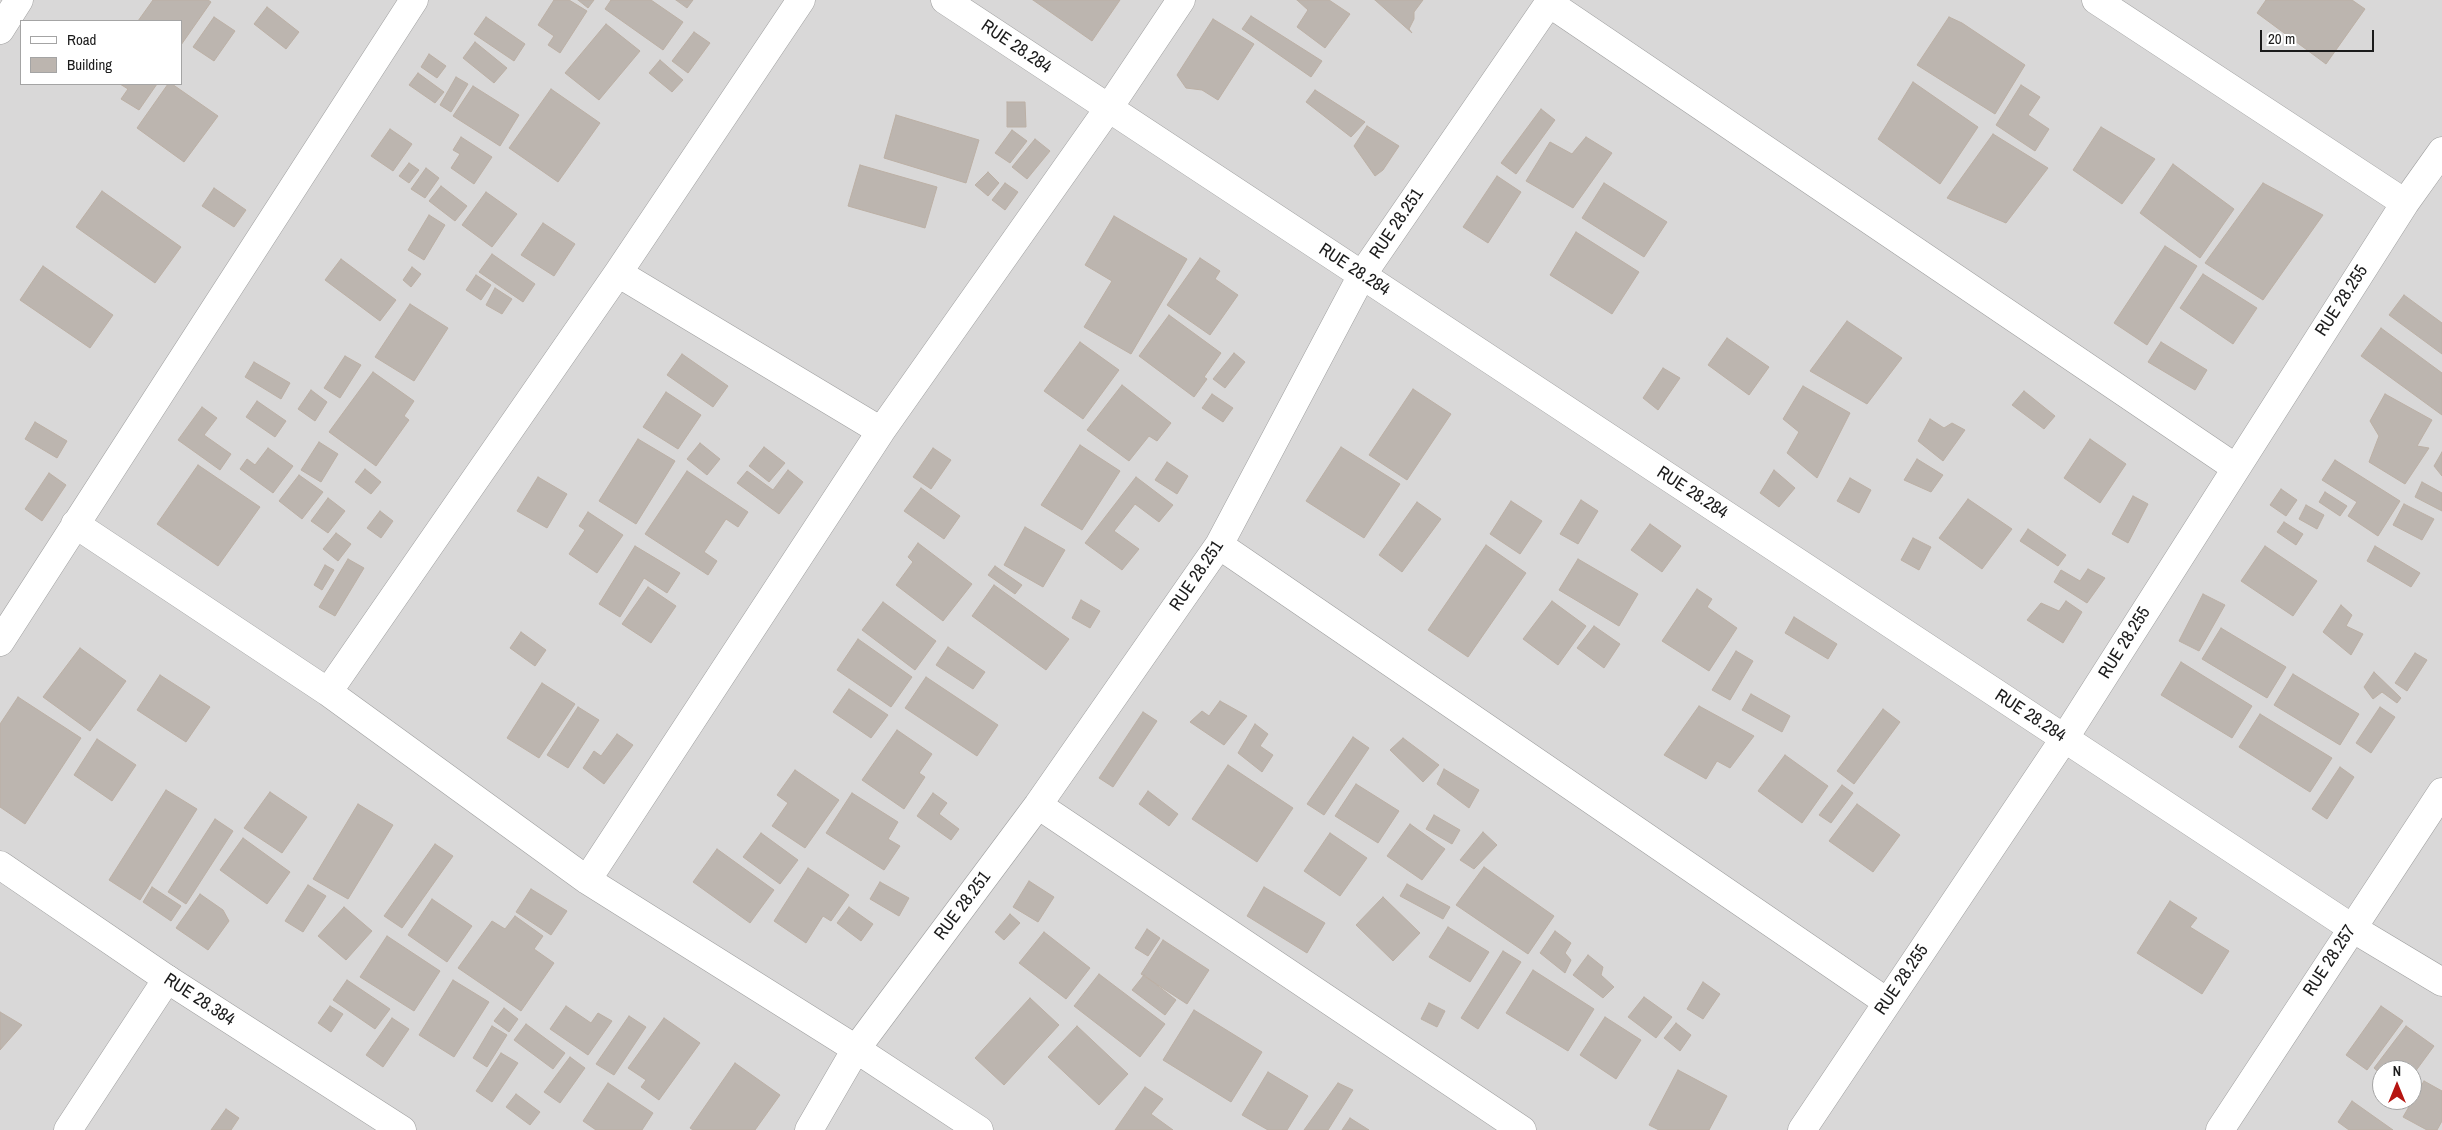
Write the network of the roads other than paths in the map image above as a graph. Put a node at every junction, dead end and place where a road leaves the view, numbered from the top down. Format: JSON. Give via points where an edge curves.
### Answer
{"nodes":[{"id":1,"x":19,"y":0,"type":"edge"},
{"id":2,"x":414,"y":0,"type":"edge"},
{"id":3,"x":801,"y":0,"type":"edge"},
{"id":4,"x":945,"y":0,"type":"edge"},
{"id":5,"x":1181,"y":0,"type":"edge"},
{"id":6,"x":2096,"y":0,"type":"edge"},
{"id":7,"x":1550,"y":2,"type":"edge"},
{"id":8,"x":0,"y":30,"type":"edge"},
{"id":9,"x":1108,"y":108,"type":"junction"},
{"id":10,"x":2442,"y":151,"type":"edge"},
{"id":11,"x":2405,"y":203,"type":"junction"},
{"id":12,"x":618,"y":273,"type":"junction"},
{"id":13,"x":1362,"y":275,"type":"junction"},
{"id":14,"x":881,"y":431,"type":"junction"},
{"id":15,"x":2236,"y":468,"type":"junction"},
{"id":16,"x":75,"y":524,"type":"junction"},
{"id":17,"x":1219,"y":545,"type":"junction"},
{"id":18,"x":0,"y":642,"type":"edge"},
{"id":19,"x":328,"y":692,"type":"junction"},
{"id":20,"x":2064,"y":739,"type":"junction"},
{"id":21,"x":2442,"y":792,"type":"edge"},
{"id":22,"x":1038,"y":805,"type":"junction"},
{"id":23,"x":0,"y":865,"type":"edge"},
{"id":24,"x":587,"y":880,"type":"junction"},
{"id":25,"x":2352,"y":928,"type":"junction"},
{"id":26,"x":167,"y":979,"type":"junction"},
{"id":27,"x":2442,"y":982,"type":"edge"},
{"id":28,"x":1887,"y":1002,"type":"junction"},
{"id":29,"x":856,"y":1049,"type":"junction"},
{"id":30,"x":1508,"y":1126,"type":"edge"},
{"id":31,"x":68,"y":1130,"type":"edge"},
{"id":32,"x":402,"y":1130,"type":"edge"},
{"id":33,"x":809,"y":1130,"type":"edge"},
{"id":34,"x":979,"y":1130,"type":"edge"},
{"id":35,"x":1802,"y":1130,"type":"edge"},
{"id":36,"x":2220,"y":1130,"type":"edge"}],
"edges":[{"from":1,"to":8,"type":"street"},
{"from":2,"to":16,"type":"street"},
{"from":3,"to":12,"type":"street"},
{"from":4,"to":9,"type":"street","name":"RUE 28.284"},
{"from":5,"to":9,"type":"street"},
{"from":6,"to":11,"type":"street"},
{"from":7,"to":13,"type":"street","name":"RUE 28.251"},
{"from":7,"to":15,"type":"street"},
{"from":9,"to":13,"type":"street","name":"RUE 28.284"},
{"from":9,"to":14,"type":"street"},
{"from":10,"to":11,"type":"street","name":"RUE 28.255"},
{"from":11,"to":15,"type":"street","name":"RUE 28.255"},
{"from":12,"to":14,"type":"street"},
{"from":12,"to":19,"type":"street"},
{"from":13,"to":17,"type":"street","name":"RUE 28.251"},
{"from":13,"to":20,"type":"street","name":"RUE 28.284"},
{"from":14,"to":24,"type":"street"},
{"from":15,"to":20,"type":"street","name":"RUE 28.255"},
{"from":16,"to":18,"type":"street"},
{"from":16,"to":19,"type":"street"},
{"from":17,"to":22,"type":"street","name":"RUE 28.251"},
{"from":17,"to":28,"type":"street"},
{"from":19,"to":24,"type":"street"},
{"from":20,"to":25,"type":"street","name":"RUE 28.284"},
{"from":20,"to":28,"type":"street","name":"RUE 28.255"},
{"from":21,"to":25,"type":"street","name":"RUE 28.257"},
{"from":22,"to":29,"type":"street","name":"RUE 28.251"},
{"from":22,"to":30,"type":"street"},
{"from":23,"to":26,"type":"street","name":"RUE 28.384"},
{"from":24,"to":29,"type":"street"},
{"from":25,"to":27,"type":"street","name":"RUE 28.284"},
{"from":25,"to":36,"type":"street","name":"RUE 28.257"},
{"from":26,"to":31,"type":"street"},
{"from":26,"to":32,"type":"street","name":"RUE 28.384"},
{"from":28,"to":35,"type":"street","name":"RUE 28.255"},
{"from":29,"to":33,"type":"street","name":"RUE 28.251"},
{"from":29,"to":34,"type":"street"}]}
